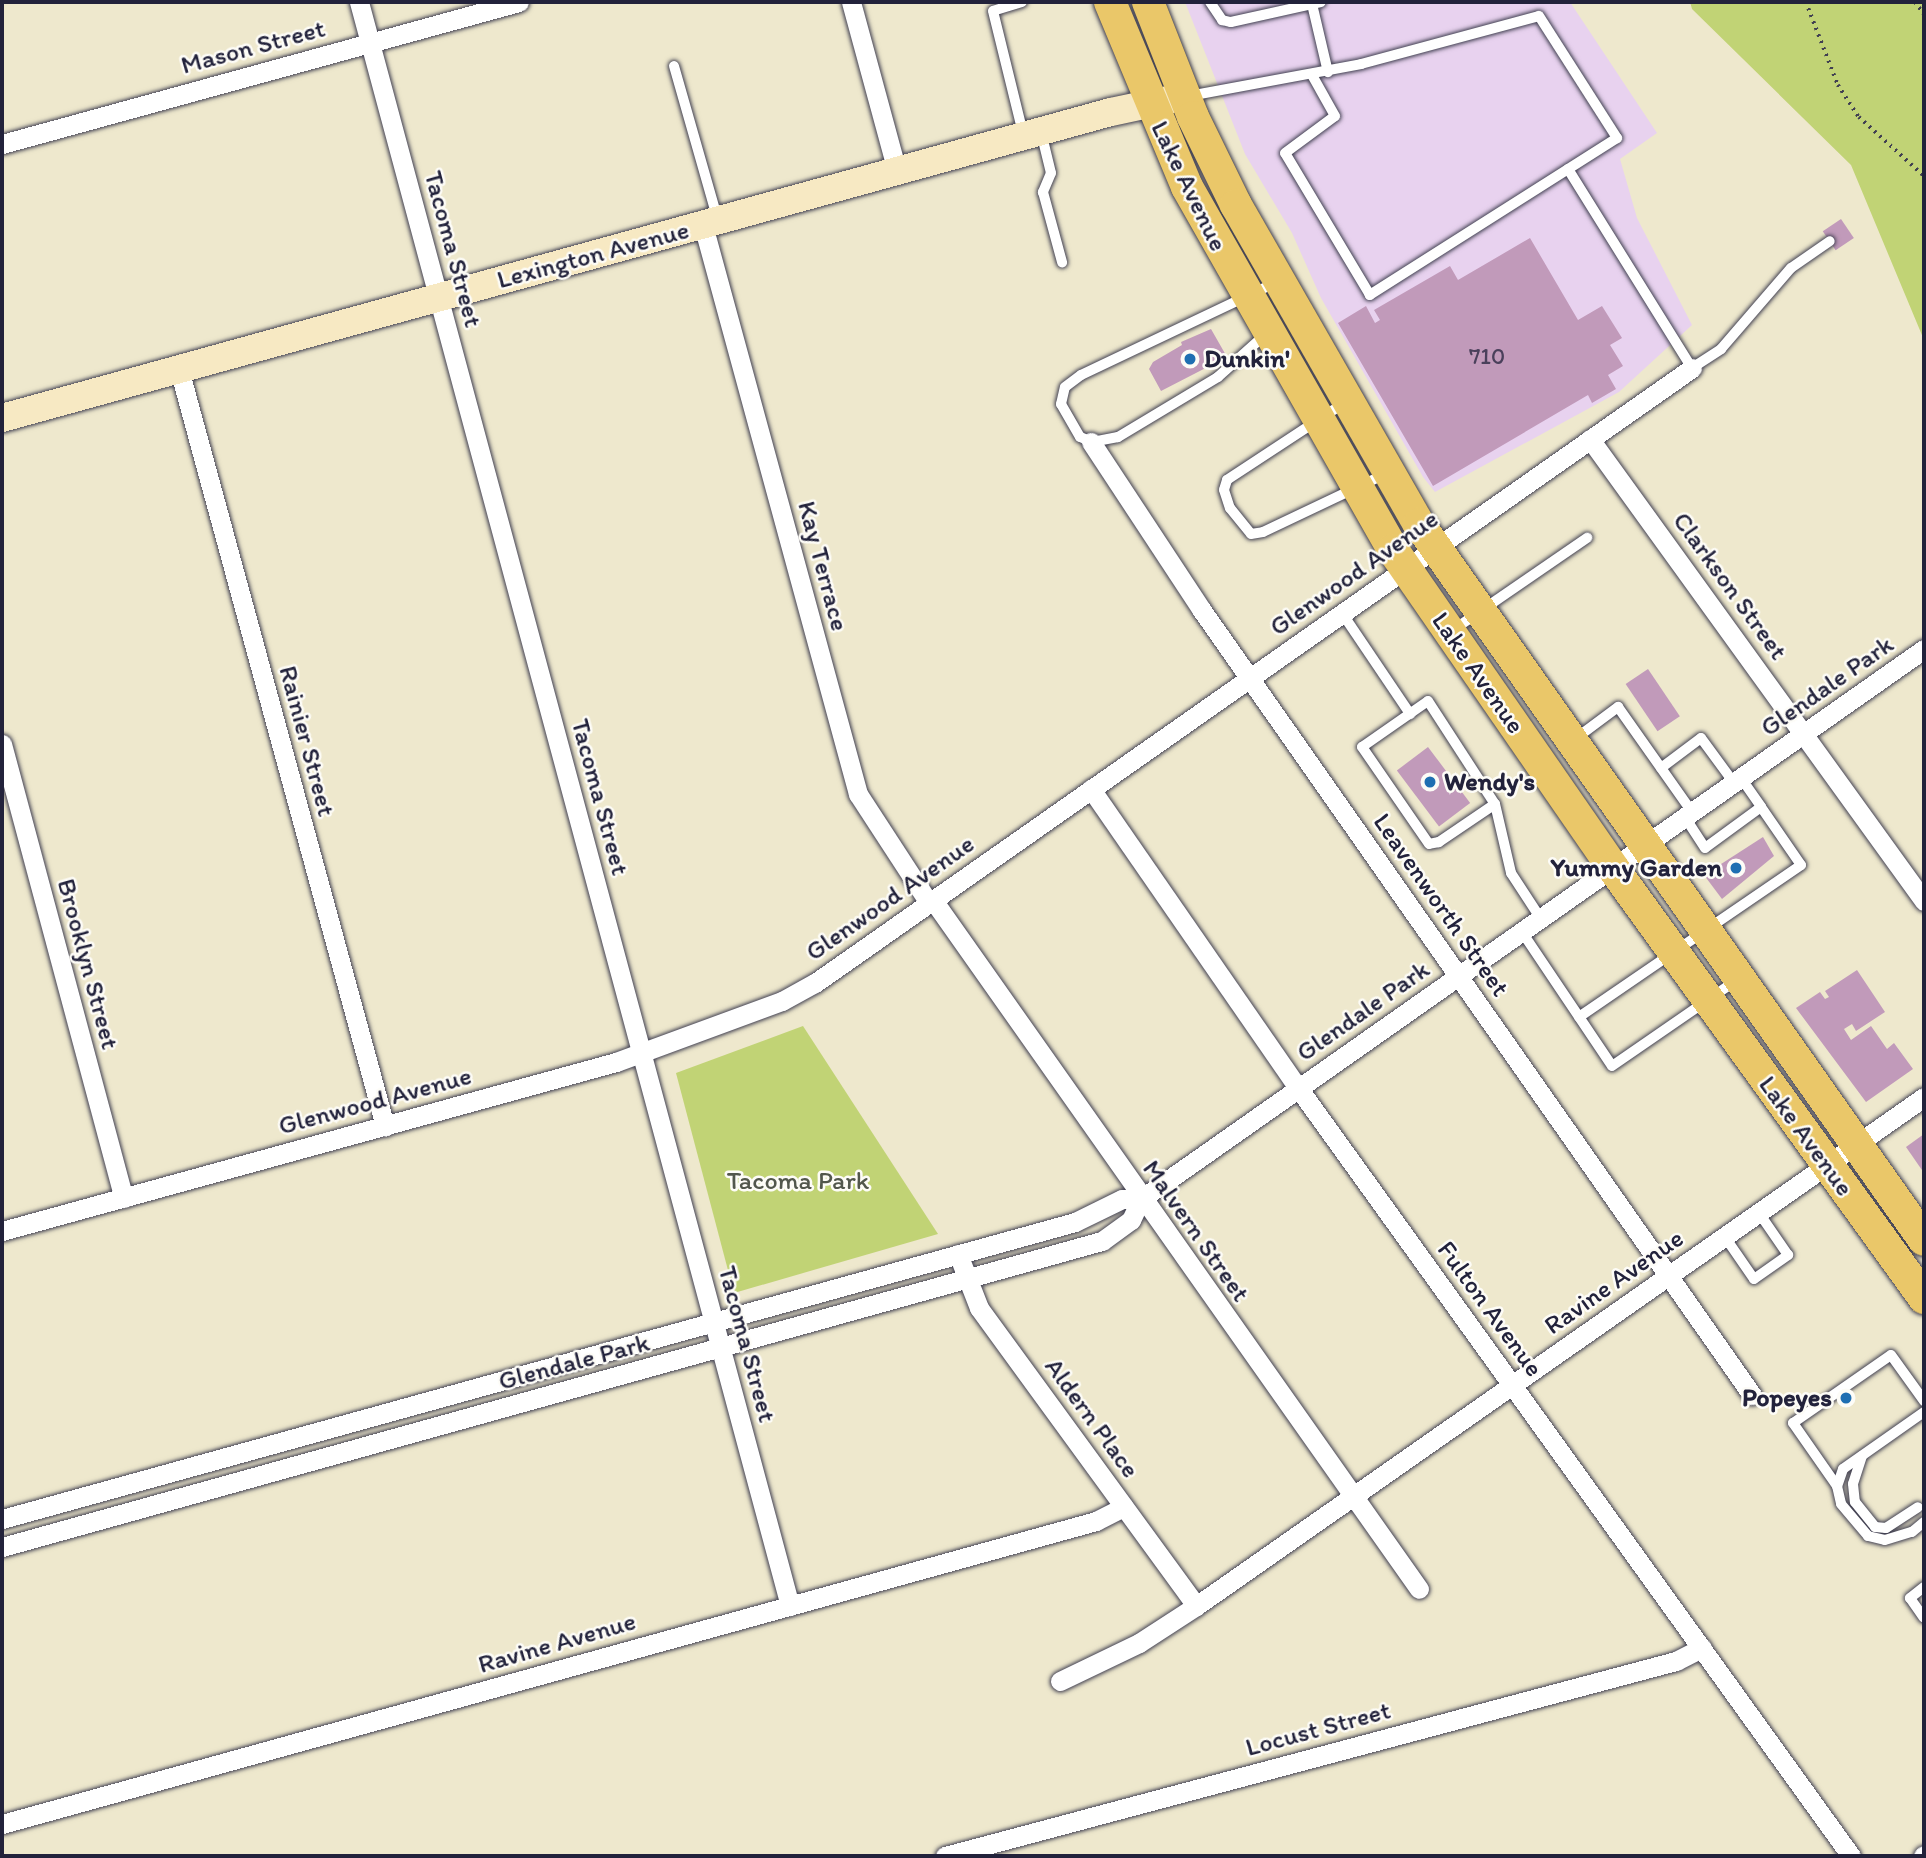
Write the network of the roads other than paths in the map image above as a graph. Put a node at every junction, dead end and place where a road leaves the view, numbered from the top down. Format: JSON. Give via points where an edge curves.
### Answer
{"nodes":[{"id":1,"x":359,"y":2,"type":"edge"},
{"id":2,"x":519,"y":2,"type":"edge"},
{"id":3,"x":851,"y":2,"type":"edge"},
{"id":4,"x":1022,"y":2,"type":"edge"},
{"id":5,"x":1110,"y":2,"type":"edge"},
{"id":6,"x":1148,"y":2,"type":"edge"},
{"id":7,"x":1210,"y":2,"type":"edge"},
{"id":8,"x":1316,"y":3,"type":"edge"},
{"id":9,"x":370,"y":43,"type":"junction"},
{"id":10,"x":674,"y":66,"type":"dead end"},
{"id":11,"x":1328,"y":72,"type":"junction"},
{"id":12,"x":1312,"y":75,"type":"junction"},
{"id":13,"x":1185,"y":97,"type":"junction"},
{"id":14,"x":1149,"y":103,"type":"junction"},
{"id":15,"x":1032,"y":134,"type":"junction"},
{"id":16,"x":2,"y":144,"type":"edge"},
{"id":17,"x":1568,"y":169,"type":"junction"},
{"id":18,"x":897,"y":171,"type":"junction"},
{"id":19,"x":710,"y":223,"type":"junction"},
{"id":20,"x":1830,"y":241,"type":"dead end"},
{"id":21,"x":1062,"y":262,"type":"dead end"},
{"id":22,"x":1279,"y":282,"type":"junction"},
{"id":23,"x":1247,"y":297,"type":"junction"},
{"id":24,"x":439,"y":298,"type":"junction"},
{"id":25,"x":1283,"y":325,"type":"junction"},
{"id":26,"x":1692,"y":368,"type":"junction"},
{"id":27,"x":178,"y":369,"type":"junction"},
{"id":28,"x":1348,"y":401,"type":"junction"},
{"id":29,"x":2,"y":418,"type":"edge"},
{"id":30,"x":1317,"y":419,"type":"junction"},
{"id":31,"x":1590,"y":439,"type":"junction"},
{"id":32,"x":1091,"y":442,"type":"junction"},
{"id":33,"x":1388,"y":472,"type":"junction"},
{"id":34,"x":1357,"y":489,"type":"junction"},
{"id":35,"x":1587,"y":538,"type":"dead end"},
{"id":36,"x":1434,"y":548,"type":"junction"},
{"id":37,"x":1406,"y":569,"type":"junction"},
{"id":38,"x":1479,"y":612,"type":"junction"},
{"id":39,"x":1342,"y":613,"type":"junction"},
{"id":40,"x":1450,"y":632,"type":"junction"},
{"id":41,"x":1924,"y":649,"type":"edge"},
{"id":42,"x":1250,"y":678,"type":"junction"},
{"id":43,"x":1409,"y":714,"type":"junction"},
{"id":44,"x":1805,"y":733,"type":"junction"},
{"id":45,"x":1570,"y":743,"type":"junction"},
{"id":46,"x":2,"y":744,"type":"edge"},
{"id":47,"x":1661,"y":768,"type":"junction"},
{"id":48,"x":1738,"y":780,"type":"junction"},
{"id":49,"x":1091,"y":789,"type":"junction"},
{"id":50,"x":1495,"y":804,"type":"junction"},
{"id":51,"x":1761,"y":807,"type":"junction"},
{"id":52,"x":1689,"y":815,"type":"junction"},
{"id":53,"x":1643,"y":847,"type":"junction"},
{"id":54,"x":1613,"y":868,"type":"junction"},
{"id":55,"x":931,"y":901,"type":"junction"},
{"id":56,"x":1924,"y":901,"type":"edge"},
{"id":57,"x":1541,"y":919,"type":"junction"},
{"id":58,"x":1522,"y":932,"type":"junction"},
{"id":59,"x":1704,"y":933,"type":"junction"},
{"id":60,"x":1673,"y":951,"type":"junction"},
{"id":61,"x":1458,"y":976,"type":"junction"},
{"id":62,"x":1737,"y":979,"type":"junction"},
{"id":63,"x":1708,"y":999,"type":"junction"},
{"id":64,"x":1579,"y":1017,"type":"junction"},
{"id":65,"x":642,"y":1054,"type":"junction"},
{"id":66,"x":1299,"y":1088,"type":"junction"},
{"id":67,"x":1924,"y":1097,"type":"edge"},
{"id":68,"x":385,"y":1126,"type":"junction"},
{"id":69,"x":1857,"y":1145,"type":"junction"},
{"id":70,"x":1827,"y":1165,"type":"junction"},
{"id":71,"x":124,"y":1198,"type":"junction"},
{"id":72,"x":1141,"y":1199,"type":"junction"},
{"id":73,"x":1759,"y":1213,"type":"junction"},
{"id":74,"x":2,"y":1231,"type":"edge"},
{"id":75,"x":1725,"y":1237,"type":"junction"},
{"id":76,"x":1924,"y":1240,"type":"edge"},
{"id":77,"x":958,"y":1254,"type":"junction"},
{"id":78,"x":1670,"y":1275,"type":"junction"},
{"id":79,"x":965,"y":1281,"type":"junction"},
{"id":80,"x":1924,"y":1298,"type":"edge"},
{"id":81,"x":714,"y":1322,"type":"junction"},
{"id":82,"x":721,"y":1348,"type":"junction"},
{"id":83,"x":1512,"y":1385,"type":"junction"},
{"id":84,"x":1752,"y":1395,"type":"dead end"},
{"id":85,"x":1924,"y":1401,"type":"edge"},
{"id":86,"x":1924,"y":1412,"type":"edge"},
{"id":87,"x":1863,"y":1455,"type":"junction"},
{"id":88,"x":1837,"y":1486,"type":"junction"},
{"id":89,"x":1353,"y":1496,"type":"junction"},
{"id":90,"x":1124,"y":1507,"type":"junction"},
{"id":91,"x":1918,"y":1507,"type":"dead end"},
{"id":92,"x":2,"y":1519,"type":"edge"},
{"id":93,"x":1924,"y":1522,"type":"edge"},
{"id":94,"x":2,"y":1547,"type":"edge"},
{"id":95,"x":1924,"y":1587,"type":"edge"},
{"id":96,"x":1419,"y":1589,"type":"dead end"},
{"id":97,"x":790,"y":1606,"type":"junction"},
{"id":98,"x":1196,"y":1606,"type":"junction"},
{"id":99,"x":1924,"y":1618,"type":"edge"},
{"id":100,"x":1702,"y":1648,"type":"junction"},
{"id":101,"x":1060,"y":1681,"type":"dead end"},
{"id":102,"x":3,"y":1821,"type":"edge"},
{"id":103,"x":945,"y":1856,"type":"edge"},
{"id":104,"x":1851,"y":1856,"type":"edge"}],
"edges":[{"from":1,"to":9,"type":"street","name":"Tacoma Street"},
{"from":2,"to":9,"type":"street","name":"Mason Street"},
{"from":3,"to":18,"type":"street"},
{"from":4,"to":15,"type":"lane","via":[[993,11]]},
{"from":5,"to":14,"type":"main road","name":"Lake Avenue"},
{"from":6,"to":13,"type":"main road","name":"Lake Avenue"},
{"from":7,"to":8,"type":"lane","via":[[1214,13],[1231,22]]},
{"from":8,"to":11,"type":"lane"},
{"from":9,"to":16,"type":"street","name":"Mason Street"},
{"from":9,"to":24,"type":"street","name":"Tacoma Street"},
{"from":10,"to":19,"type":"lane"},
{"from":11,"to":12,"type":"lane"},
{"from":11,"to":17,"type":"lane","via":[[1539,16],[1617,138]]},
{"from":12,"to":13,"type":"lane"},
{"from":12,"to":17,"type":"lane","via":[[1335,116],[1285,153],[1370,295]]},
{"from":13,"to":14,"type":"main road","name":"Lexington Avenue"},
{"from":13,"to":22,"type":"main road","name":"Lake Avenue"},
{"from":14,"to":15,"type":"main road","name":"Lexington Avenue"},
{"from":14,"to":23,"type":"main road","name":"Lake Avenue","via":[[1187,187]]},
{"from":15,"to":18,"type":"main road","name":"Lexington Avenue"},
{"from":15,"to":21,"type":"lane","via":[[1051,173],[1043,192]]},
{"from":17,"to":26,"type":"lane"},
{"from":18,"to":19,"type":"main road","name":"Lexington Avenue"},
{"from":19,"to":24,"type":"main road","name":"Lexington Avenue"},
{"from":19,"to":55,"type":"street","name":"Kay Terrace","via":[[858,794]]},
{"from":20,"to":26,"type":"lane","via":[[1791,268],[1721,349]]},
{"from":22,"to":23,"type":"lane"},
{"from":22,"to":25,"type":"main road","name":"Lake Avenue"},
{"from":23,"to":25,"type":"main road","name":"Lake Avenue"},
{"from":23,"to":32,"type":"lane","via":[[1081,375],[1065,387],[1061,404],[1080,437]]},
{"from":24,"to":27,"type":"main road","name":"Lexington Avenue"},
{"from":24,"to":65,"type":"street","name":"Tacoma Street"},
{"from":25,"to":28,"type":"main road","name":"Lake Avenue"},
{"from":25,"to":30,"type":"main road","name":"Lake Avenue"},
{"from":25,"to":32,"type":"lane","via":[[1207,383],[1118,437]]},
{"from":26,"to":31,"type":"street","name":"Glenwood Avenue"},
{"from":27,"to":29,"type":"main road","name":"Lexington Avenue"},
{"from":27,"to":68,"type":"street","name":"Rainier Street"},
{"from":28,"to":30,"type":"lane"},
{"from":28,"to":33,"type":"main road","name":"Lake Avenue"},
{"from":30,"to":34,"type":"main road","name":"Lake Avenue"},
{"from":30,"to":34,"type":"lane","via":[[1227,480],[1224,489],[1230,508],[1251,534]]},
{"from":31,"to":36,"type":"street","name":"Glenwood Avenue"},
{"from":31,"to":44,"type":"street","name":"Clarkson Street"},
{"from":32,"to":42,"type":"street","name":"Leavenworth Street"},
{"from":33,"to":34,"type":"lane"},
{"from":33,"to":36,"type":"main road","name":"Lake Avenue"},
{"from":34,"to":37,"type":"main road","name":"Lake Avenue"},
{"from":35,"to":38,"type":"lane"},
{"from":36,"to":37,"type":"street","name":"Glenwood Avenue"},
{"from":36,"to":38,"type":"main road","name":"Lake Avenue"},
{"from":37,"to":39,"type":"street","name":"Glenwood Avenue"},
{"from":37,"to":40,"type":"main road","name":"Lake Avenue"},
{"from":38,"to":40,"type":"lane"},
{"from":38,"to":45,"type":"main road","name":"Lake Avenue"},
{"from":39,"to":42,"type":"street","name":"Glenwood Avenue"},
{"from":39,"to":43,"type":"lane"},
{"from":40,"to":54,"type":"main road","name":"Lake Avenue"},
{"from":41,"to":44,"type":"street","name":"Glendale Park"},
{"from":42,"to":49,"type":"street","name":"Glenwood Avenue"},
{"from":42,"to":61,"type":"street","name":"Leavenworth Street"},
{"from":43,"to":50,"type":"lane","via":[[1428,702]]},
{"from":43,"to":50,"type":"lane","via":[[1363,747],[1429,844]]},
{"from":44,"to":48,"type":"street","name":"Glendale Park"},
{"from":44,"to":56,"type":"street","name":"Clarkson Street"},
{"from":45,"to":47,"type":"lane","via":[[1618,707]]},
{"from":45,"to":53,"type":"main road","name":"Lake Avenue"},
{"from":46,"to":71,"type":"street","name":"Brooklyn Street"},
{"from":47,"to":48,"type":"lane","via":[[1701,738]]},
{"from":47,"to":52,"type":"lane"},
{"from":48,"to":51,"type":"lane"},
{"from":48,"to":52,"type":"street","name":"Glendale Park"},
{"from":49,"to":55,"type":"street","name":"Glenwood Avenue"},
{"from":49,"to":66,"type":"street","name":"Fulton Avenue"},
{"from":50,"to":57,"type":"lane","via":[[1511,873]]},
{"from":51,"to":52,"type":"lane","via":[[1705,848]]},
{"from":51,"to":59,"type":"lane","via":[[1801,865]]},
{"from":52,"to":53,"type":"street","name":"Glendale Park"},
{"from":53,"to":54,"type":"street","name":"Glendale Park"},
{"from":53,"to":59,"type":"main road","name":"Lake Avenue"},
{"from":54,"to":57,"type":"street","name":"Glendale Park"},
{"from":54,"to":60,"type":"main road","name":"Lake Avenue"},
{"from":55,"to":65,"type":"street","name":"Glenwood Avenue","via":[[793,996]]},
{"from":55,"to":72,"type":"street","name":"Malvern Street"},
{"from":57,"to":58,"type":"street","name":"Glendale Park"},
{"from":58,"to":61,"type":"street","name":"Glendale Park"},
{"from":58,"to":64,"type":"lane"},
{"from":59,"to":60,"type":"lane"},
{"from":59,"to":62,"type":"main road","name":"Lake Avenue"},
{"from":60,"to":63,"type":"main road","name":"Lake Avenue"},
{"from":60,"to":64,"type":"lane"},
{"from":61,"to":66,"type":"street","name":"Glendale Park"},
{"from":61,"to":78,"type":"street","name":"Leavenworth Street"},
{"from":62,"to":63,"type":"lane"},
{"from":62,"to":69,"type":"main road","name":"Lake Avenue"},
{"from":63,"to":64,"type":"lane","via":[[1612,1066]]},
{"from":63,"to":70,"type":"main road","name":"Lake Avenue"},
{"from":65,"to":68,"type":"street","name":"Glenwood Avenue"},
{"from":65,"to":81,"type":"street","name":"Tacoma Street"},
{"from":66,"to":72,"type":"street","name":"Glendale Park"},
{"from":66,"to":83,"type":"street","name":"Fulton Avenue"},
{"from":67,"to":69,"type":"street","name":"Ravine Avenue"},
{"from":68,"to":71,"type":"street","name":"Glenwood Avenue"},
{"from":69,"to":70,"type":"street","name":"Ravine Avenue"},
{"from":69,"to":76,"type":"main road","name":"Lake Avenue"},
{"from":70,"to":73,"type":"street","name":"Ravine Avenue"},
{"from":70,"to":80,"type":"main road","name":"Lake Avenue"},
{"from":71,"to":74,"type":"street","name":"Glenwood Avenue"},
{"from":72,"to":77,"type":"street","name":"Glendale Park","via":[[1122,1199],[1082,1220]]},
{"from":72,"to":79,"type":"street","name":"Glendale Park","via":[[1131,1220],[1102,1241]]},
{"from":72,"to":89,"type":"street","name":"Malvern Street"},
{"from":73,"to":75,"type":"street","name":"Ravine Avenue"},
{"from":73,"to":75,"type":"lane","via":[[1788,1255],[1754,1279]]},
{"from":75,"to":78,"type":"street","name":"Ravine Avenue"},
{"from":77,"to":79,"type":"street","name":"Aldern Place"},
{"from":77,"to":81,"type":"street","name":"Glendale Park"},
{"from":78,"to":83,"type":"street","name":"Ravine Avenue"},
{"from":78,"to":84,"type":"street","name":"Leavenworth Street"},
{"from":79,"to":82,"type":"street","name":"Glendale Park"},
{"from":79,"to":90,"type":"street","name":"Aldern Place","via":[[979,1308]]},
{"from":81,"to":82,"type":"street","name":"Tacoma Street"},
{"from":81,"to":92,"type":"street","name":"Glendale Park"},
{"from":82,"to":94,"type":"street","name":"Glendale Park"},
{"from":82,"to":97,"type":"street","name":"Tacoma Street"},
{"from":83,"to":89,"type":"street","name":"Ravine Avenue"},
{"from":83,"to":100,"type":"street","name":"Fulton Avenue"},
{"from":85,"to":88,"type":"lane","via":[[1891,1355],[1793,1423]]},
{"from":86,"to":87,"type":"lane"},
{"from":87,"to":88,"type":"lane","via":[[1843,1469]]},
{"from":87,"to":91,"type":"lane","via":[[1853,1484],[1855,1502],[1875,1527],[1885,1528]]},
{"from":88,"to":93,"type":"lane","via":[[1841,1504],[1868,1536],[1885,1540],[1912,1532]]},
{"from":89,"to":96,"type":"street","name":"Malvern Street"},
{"from":89,"to":98,"type":"street","name":"Ravine Avenue"},
{"from":90,"to":97,"type":"street","name":"Ravine Avenue","via":[[1096,1521]]},
{"from":90,"to":98,"type":"street","name":"Aldern Place"},
{"from":95,"to":99,"type":"lane","via":[[1910,1598]]},
{"from":97,"to":102,"type":"street","name":"Ravine Avenue"},
{"from":98,"to":101,"type":"street","name":"Ravine Avenue","via":[[1128,1649]]},
{"from":100,"to":103,"type":"street","name":"Locust Street","via":[[1662,1664]]},
{"from":100,"to":104,"type":"street","name":"Fulton Avenue"}]}
